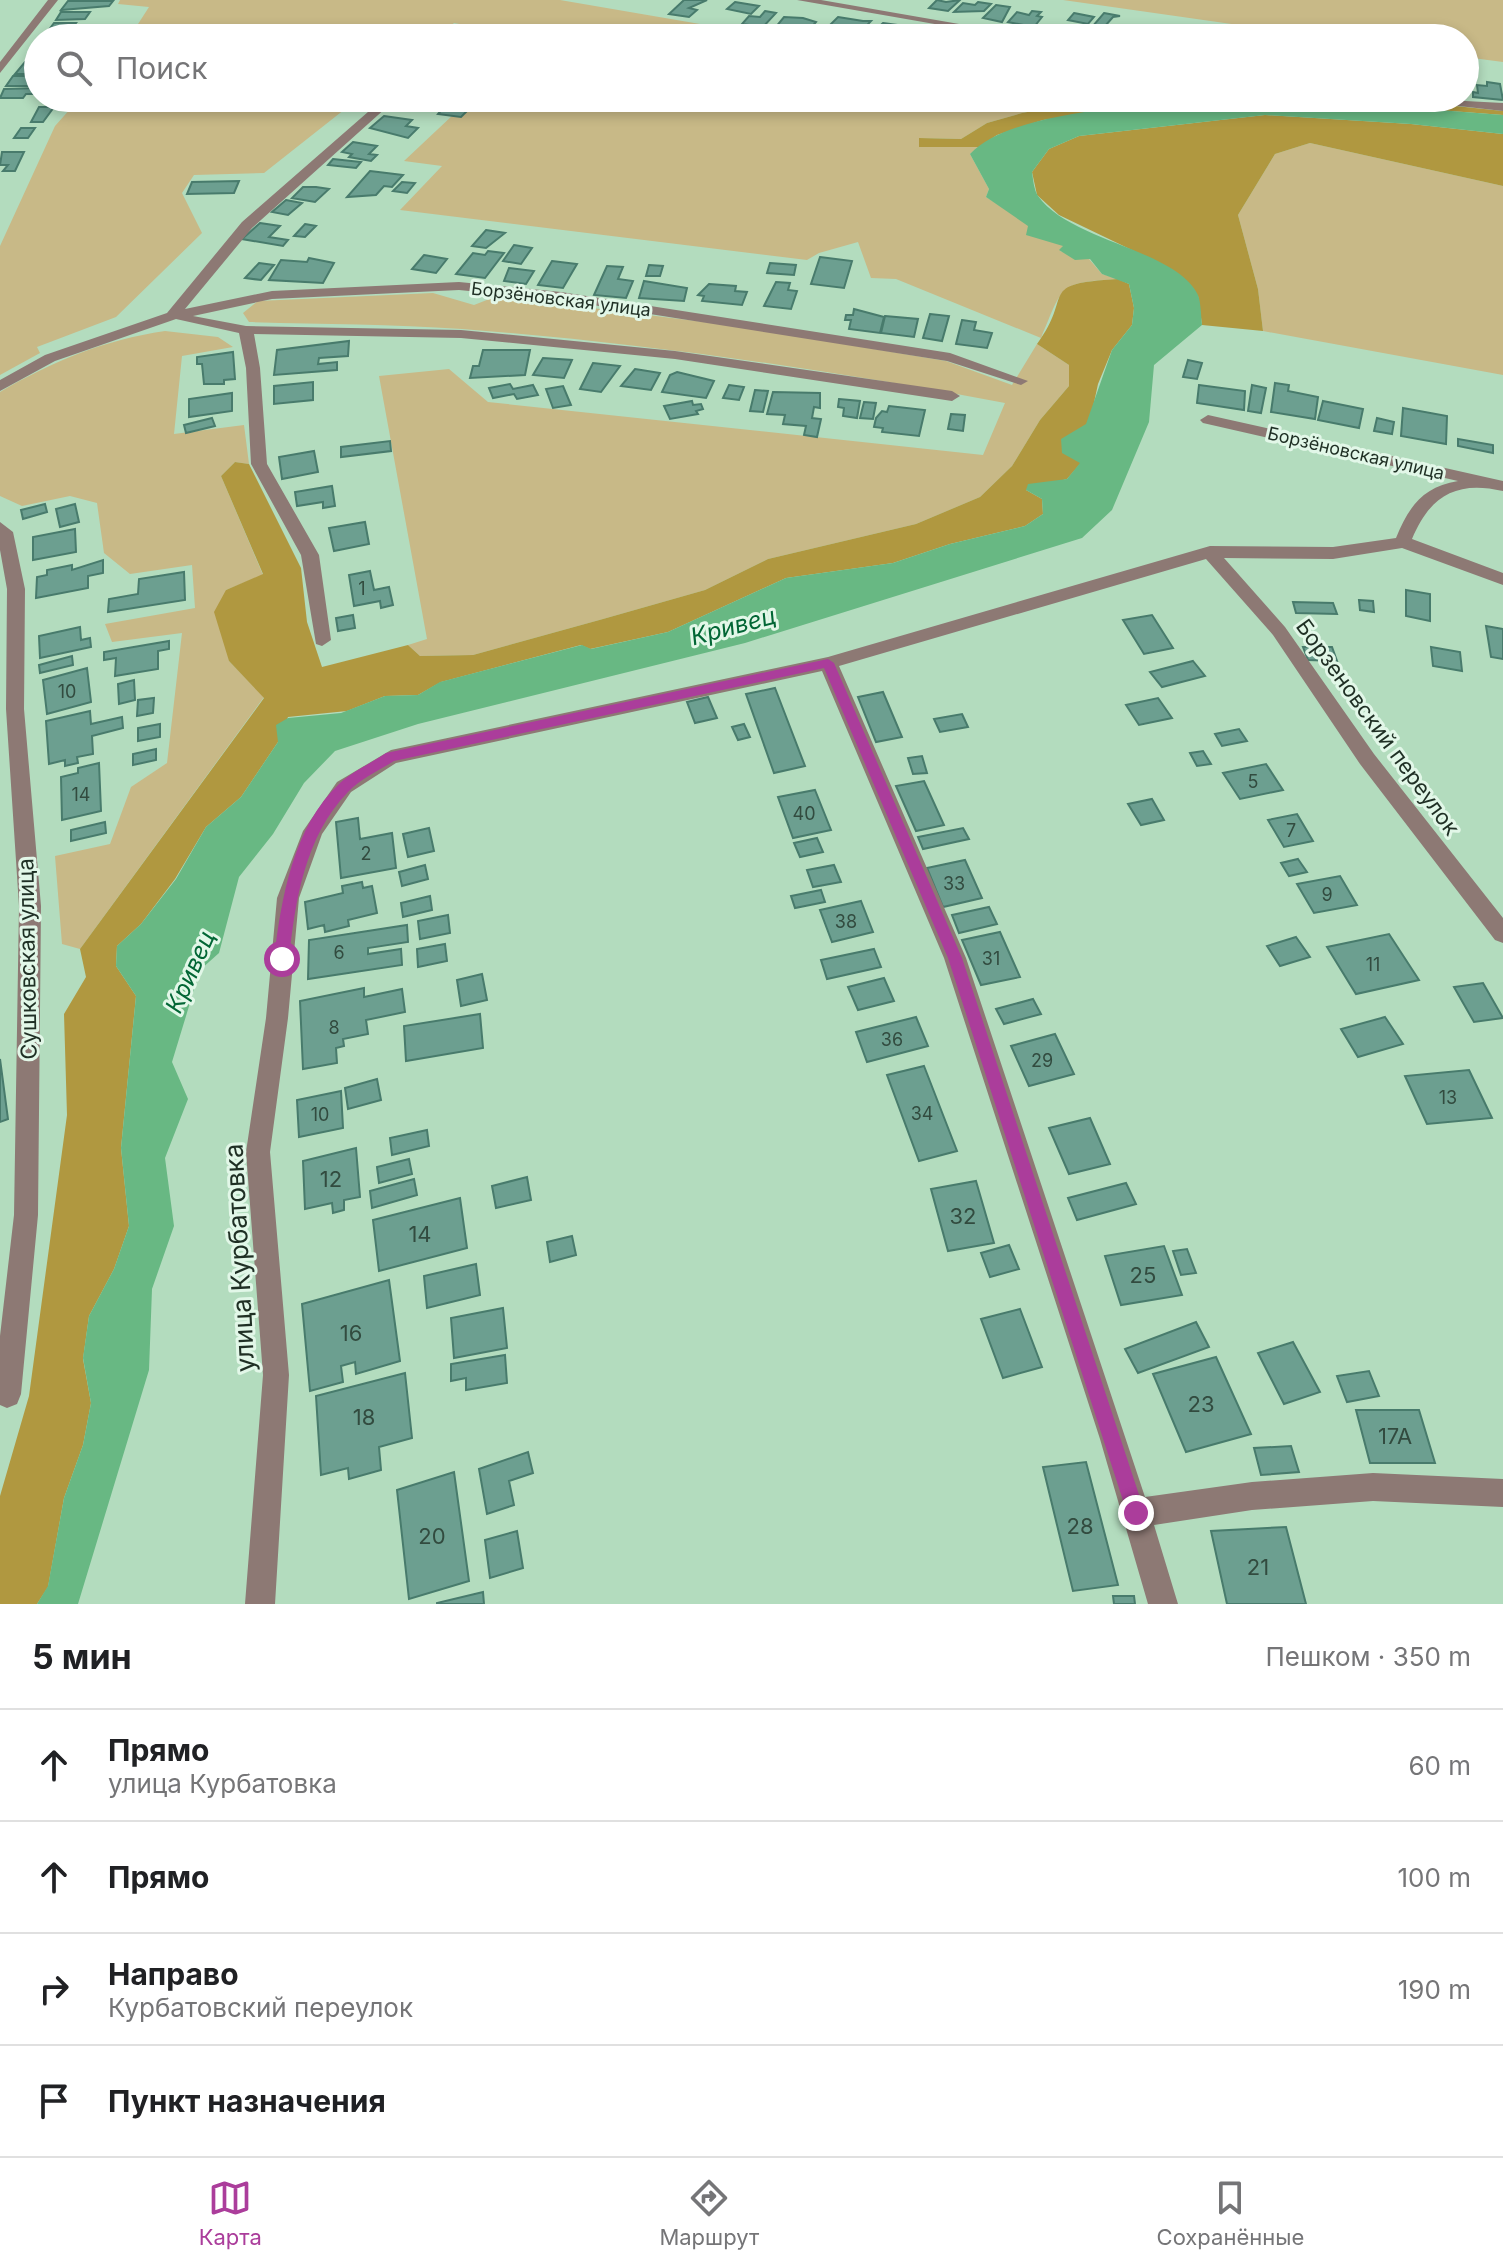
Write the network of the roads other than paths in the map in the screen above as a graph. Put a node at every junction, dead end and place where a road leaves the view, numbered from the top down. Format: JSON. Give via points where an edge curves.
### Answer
{"nodes":[{"id":1,"x":53,"y":0,"type":"edge"},
{"id":2,"x":802,"y":0,"type":"edge"},
{"id":3,"x":35,"y":24,"type":"edge"},
{"id":4,"x":949,"y":24,"type":"edge"},
{"id":5,"x":24,"y":38,"type":"edge"},
{"id":6,"x":0,"y":70,"type":"edge"},
{"id":7,"x":1479,"y":105,"type":"edge"},
{"id":8,"x":1503,"y":107,"type":"edge"},
{"id":9,"x":375,"y":112,"type":"edge"},
{"id":10,"x":172,"y":316,"type":"junction"},
{"id":11,"x":246,"y":330,"type":"junction"},
{"id":12,"x":1021,"y":381,"type":"dead end"},
{"id":13,"x":0,"y":386,"type":"edge"},
{"id":14,"x":952,"y":396,"type":"dead end"},
{"id":15,"x":1208,"y":420,"type":"dead end"},
{"id":16,"x":1495,"y":484,"type":"edge"},
{"id":17,"x":0,"y":527,"type":"edge"},
{"id":18,"x":1403,"y":542,"type":"junction"},
{"id":19,"x":1210,"y":552,"type":"junction"},
{"id":20,"x":1503,"y":579,"type":"edge"},
{"id":21,"x":322,"y":640,"type":"dead end"},
{"id":22,"x":828,"y":663,"type":"junction"},
{"id":23,"x":1503,"y":934,"type":"edge"},
{"id":24,"x":7,"y":1394,"type":"dead end"},
{"id":25,"x":1503,"y":1493,"type":"edge"},
{"id":26,"x":1136,"y":1513,"type":"junction"},
{"id":27,"x":260,"y":1604,"type":"edge"},
{"id":28,"x":1163,"y":1604,"type":"edge"}],
"edges":[{"from":1,"to":3,"type":"street"},
{"from":2,"to":4,"type":"street"},
{"from":5,"to":6,"type":"street"},
{"from":7,"to":8,"type":"street"},
{"from":9,"to":10,"type":"street","via":[[247,225]]},
{"from":10,"to":11,"type":"street","name":"Борзёновская улица"},
{"from":10,"to":12,"type":"street","name":"Борзёновская улица","via":[[272,295],[459,286],[622,305],[950,357]]},
{"from":10,"to":13,"type":"street","via":[[50,358]]},
{"from":11,"to":14,"type":"street","name":"Борзёновская улица","via":[[477,335],[675,355]]},
{"from":11,"to":21,"type":"street","via":[[259,464],[310,555]]},
{"from":15,"to":16,"type":"street","name":"Борзёновская улица"},
{"from":16,"to":18,"type":"street","via":[[1456,485],[1429,493]]},
{"from":17,"to":24,"type":"street","name":"Сушковская улица","via":[[16,589],[15,709],[30,906],[26,1215]]},
{"from":18,"to":19,"type":"street","via":[[1333,553]]},
{"from":18,"to":20,"type":"street"},
{"from":19,"to":22,"type":"street"},
{"from":19,"to":23,"type":"street","name":"Борзеновский переулок","via":[[1279,631],[1367,759]]},
{"from":22,"to":26,"type":"street","via":[[955,958]]},
{"from":22,"to":27,"type":"street","name":"улица Курбатовка","via":[[391,757],[344,787],[313,831],[288,898],[258,1152],[276,1375]]},
{"from":25,"to":26,"type":"street","via":[[1373,1487],[1252,1496]]},
{"from":26,"to":28,"type":"street"}]}
